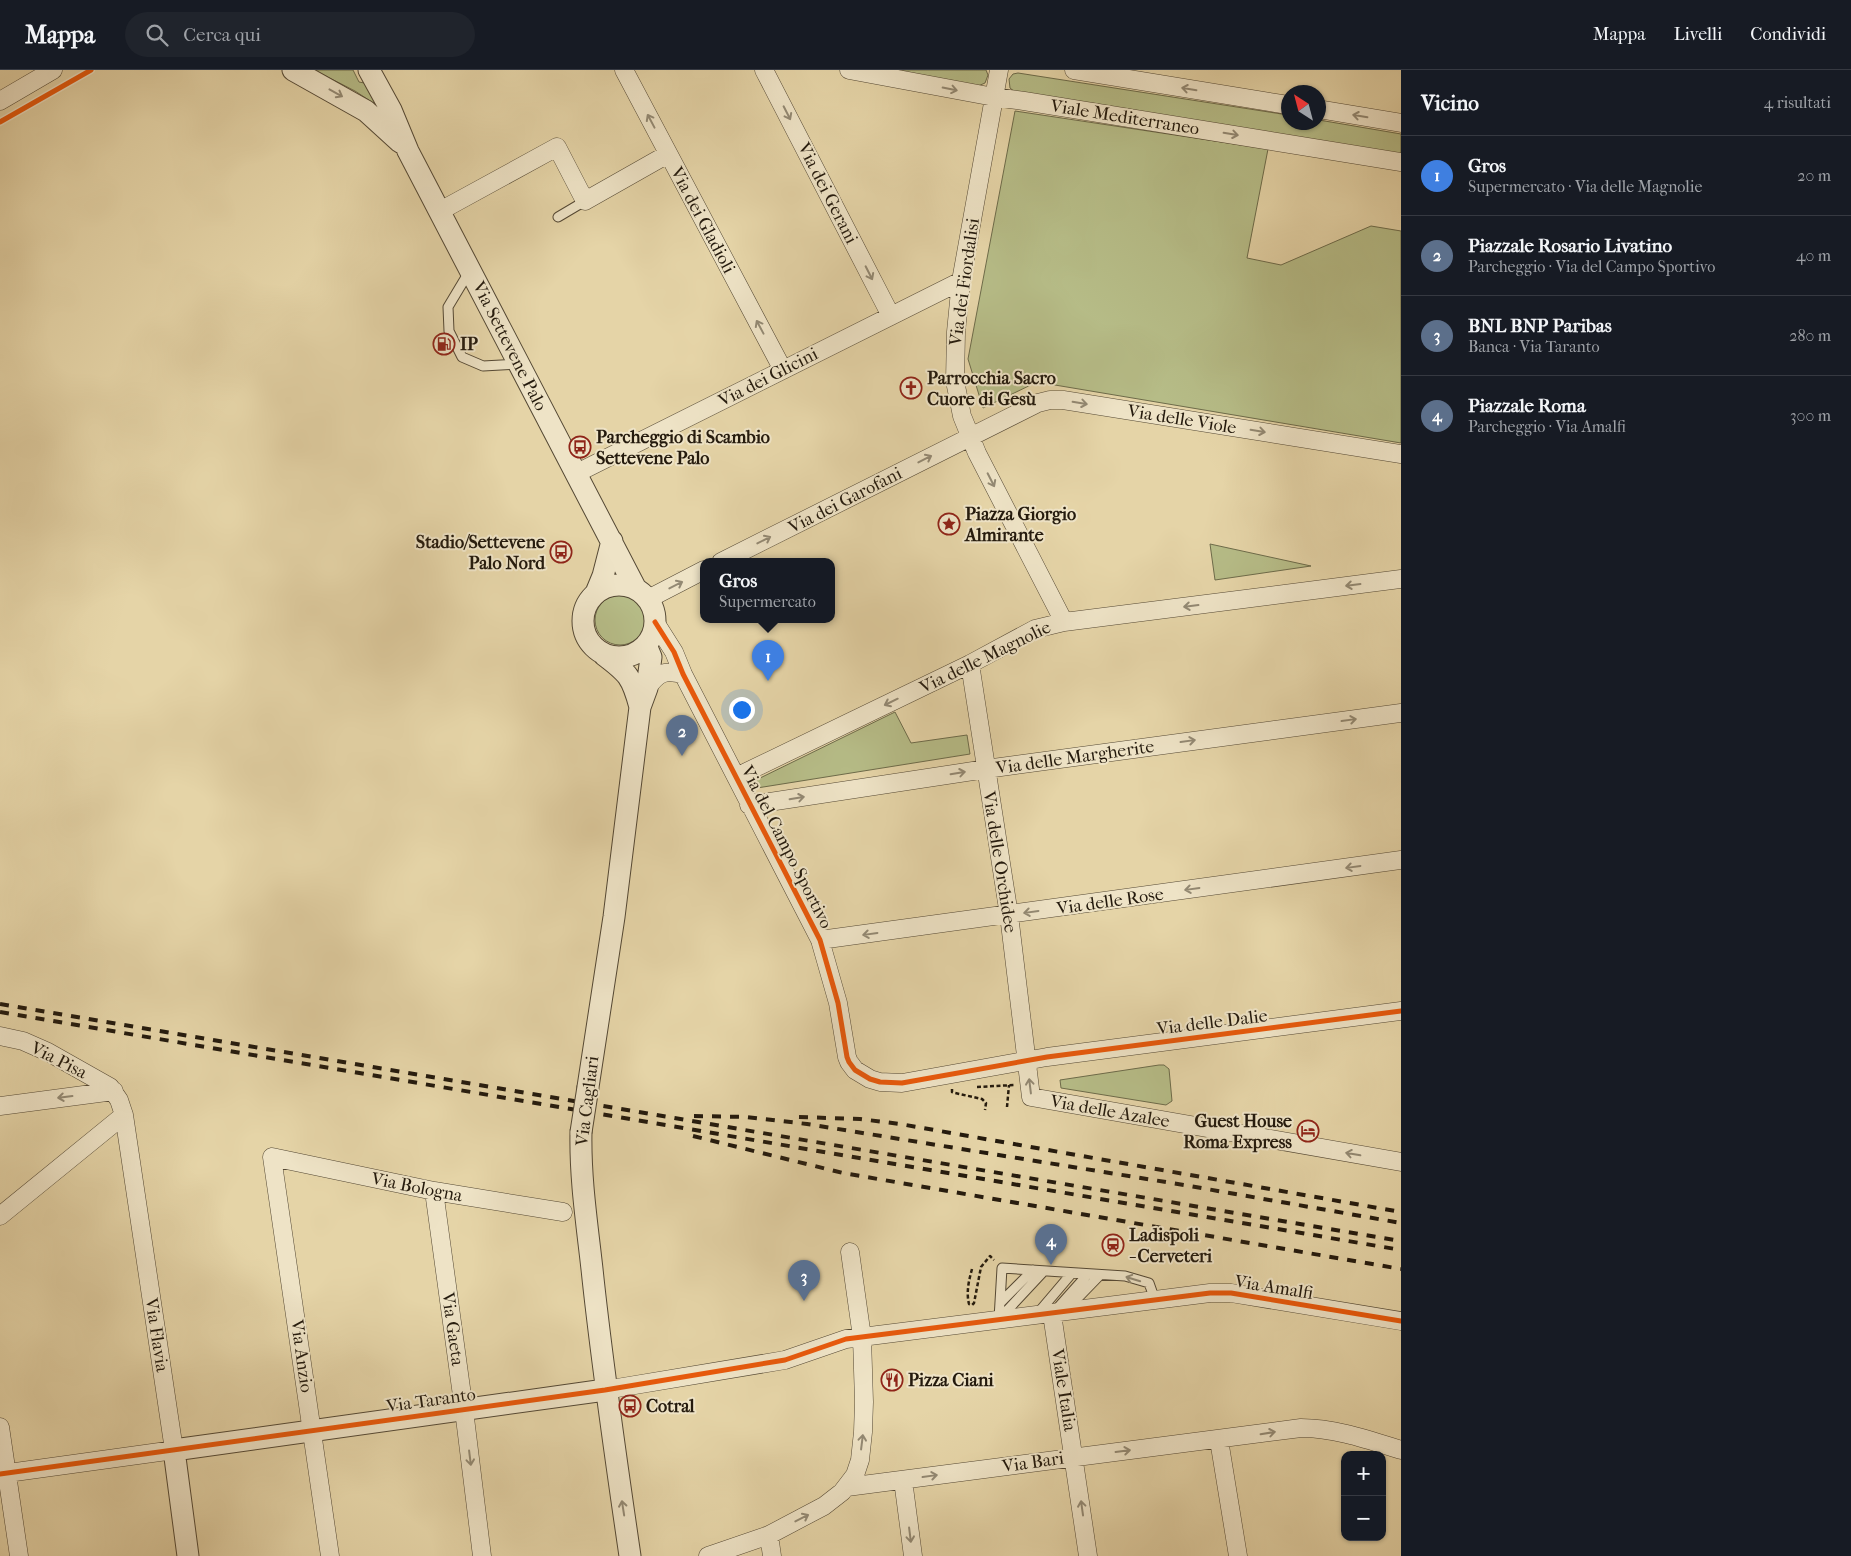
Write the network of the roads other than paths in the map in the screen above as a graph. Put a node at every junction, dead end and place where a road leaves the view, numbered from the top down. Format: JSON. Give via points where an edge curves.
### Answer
{"nodes":[{"id":1,"x":53,"y":70,"type":"edge"},
{"id":2,"x":293,"y":70,"type":"edge"},
{"id":3,"x":369,"y":70,"type":"edge"},
{"id":4,"x":624,"y":70,"type":"edge"},
{"id":5,"x":764,"y":70,"type":"edge"},
{"id":6,"x":849,"y":70,"type":"edge"},
{"id":7,"x":998,"y":70,"type":"edge"},
{"id":8,"x":1074,"y":70,"type":"edge"},
{"id":9,"x":885,"y":73,"type":"edge"},
{"id":10,"x":994,"y":97,"type":"junction"},
{"id":11,"x":0,"y":100,"type":"edge"},
{"id":12,"x":1281,"y":104,"type":"edge"},
{"id":13,"x":1326,"y":111,"type":"edge"},
{"id":14,"x":1401,"y":123,"type":"edge"},
{"id":15,"x":408,"y":151,"type":"junction"},
{"id":16,"x":668,"y":154,"type":"junction"},
{"id":17,"x":1401,"y":162,"type":"edge"},
{"id":18,"x":585,"y":201,"type":"junction"},
{"id":19,"x":440,"y":211,"type":"junction"},
{"id":20,"x":558,"y":216,"type":"dead end"},
{"id":21,"x":470,"y":270,"type":"junction"},
{"id":22,"x":961,"y":281,"type":"junction"},
{"id":23,"x":891,"y":316,"type":"junction"},
{"id":24,"x":518,"y":364,"type":"junction"},
{"id":25,"x":783,"y":370,"type":"junction"},
{"id":26,"x":970,"y":436,"type":"junction"},
{"id":27,"x":1401,"y":454,"type":"edge"},
{"id":28,"x":575,"y":474,"type":"junction"},
{"id":29,"x":612,"y":541,"type":"junction"},
{"id":30,"x":728,"y":558,"type":"edge"},
{"id":31,"x":700,"y":572,"type":"edge"},
{"id":32,"x":1401,"y":579,"type":"edge"},
{"id":33,"x":596,"y":593,"type":"junction"},
{"id":34,"x":642,"y":594,"type":"junction"},
{"id":35,"x":656,"y":622,"type":"junction"},
{"id":36,"x":1064,"y":622,"type":"junction"},
{"id":37,"x":646,"y":646,"type":"junction"},
{"id":38,"x":604,"y":655,"type":"junction"},
{"id":39,"x":970,"y":664,"type":"junction"},
{"id":40,"x":682,"y":672,"type":"junction"},
{"id":41,"x":644,"y":697,"type":"junction"},
{"id":42,"x":1401,"y":713,"type":"edge"},
{"id":43,"x":986,"y":769,"type":"junction"},
{"id":44,"x":736,"y":777,"type":"junction"},
{"id":45,"x":749,"y":805,"type":"junction"},
{"id":46,"x":1401,"y":860,"type":"edge"},
{"id":47,"x":1009,"y":915,"type":"junction"},
{"id":48,"x":820,"y":940,"type":"junction"},
{"id":49,"x":1401,"y":1011,"type":"edge"},
{"id":50,"x":0,"y":1036,"type":"edge"},
{"id":51,"x":1026,"y":1061,"type":"junction"},
{"id":52,"x":114,"y":1091,"type":"junction"},
{"id":53,"x":0,"y":1106,"type":"edge"},
{"id":54,"x":124,"y":1115,"type":"junction"},
{"id":55,"x":272,"y":1157,"type":"joint"},
{"id":56,"x":1401,"y":1162,"type":"edge"},
{"id":57,"x":434,"y":1192,"type":"junction"},
{"id":58,"x":563,"y":1212,"type":"dead end"},
{"id":59,"x":0,"y":1216,"type":"edge"},
{"id":60,"x":850,"y":1252,"type":"dead end"},
{"id":61,"x":1033,"y":1270,"type":"junction"},
{"id":62,"x":1043,"y":1272,"type":"junction"},
{"id":63,"x":1072,"y":1273,"type":"junction"},
{"id":64,"x":1088,"y":1274,"type":"junction"},
{"id":65,"x":1100,"y":1275,"type":"junction"},
{"id":66,"x":1155,"y":1300,"type":"junction"},
{"id":67,"x":999,"y":1311,"type":"junction"},
{"id":68,"x":1051,"y":1314,"type":"junction"},
{"id":69,"x":1401,"y":1321,"type":"edge"},
{"id":70,"x":862,"y":1337,"type":"junction"},
{"id":71,"x":605,"y":1390,"type":"junction"},
{"id":72,"x":464,"y":1410,"type":"junction"},
{"id":73,"x":0,"y":1427,"type":"edge"},
{"id":74,"x":313,"y":1431,"type":"junction"},
{"id":75,"x":1219,"y":1440,"type":"junction"},
{"id":76,"x":174,"y":1450,"type":"junction"},
{"id":77,"x":1401,"y":1450,"type":"edge"},
{"id":78,"x":1075,"y":1457,"type":"junction"},
{"id":79,"x":3,"y":1473,"type":"edge"},
{"id":80,"x":903,"y":1480,"type":"junction"},
{"id":81,"x":847,"y":1487,"type":"junction"},
{"id":82,"x":769,"y":1535,"type":"junction"},
{"id":83,"x":19,"y":1556,"type":"edge"},
{"id":84,"x":188,"y":1556,"type":"edge"},
{"id":85,"x":330,"y":1556,"type":"edge"},
{"id":86,"x":482,"y":1556,"type":"edge"},
{"id":87,"x":630,"y":1556,"type":"edge"},
{"id":88,"x":708,"y":1556,"type":"edge"},
{"id":89,"x":772,"y":1556,"type":"edge"},
{"id":90,"x":913,"y":1556,"type":"edge"},
{"id":91,"x":1088,"y":1556,"type":"edge"},
{"id":92,"x":1238,"y":1556,"type":"edge"}],
"edges":[{"from":1,"to":11,"type":"street"},
{"from":2,"to":15,"type":"street","name":"Via Settevene Palo","one_way":true,"via":[[366,111]]},
{"from":3,"to":15,"type":"street","name":"Via Settevene Palo"},
{"from":16,"to":4,"type":"street","name":"Via dei Gladioli","one_way":true},
{"from":5,"to":23,"type":"street","name":"Via dei Gerani","one_way":true},
{"from":6,"to":9,"type":"street","name":"Viale Mediterraneo"},
{"from":7,"to":10,"type":"street","name":"Via dei Fiordalisi"},
{"from":12,"to":8,"type":"street","one_way":true},
{"from":9,"to":10,"type":"street","name":"Viale Mediterraneo","one_way":true},
{"from":10,"to":17,"type":"street","name":"Viale Mediterraneo","one_way":true},
{"from":10,"to":22,"type":"street","name":"Via dei Fiordalisi"},
{"from":14,"to":13,"type":"street","one_way":true},
{"from":15,"to":19,"type":"street","name":"Via Settevene Palo"},
{"from":16,"to":18,"type":"street"},
{"from":25,"to":16,"type":"street","name":"Via dei Gladioli","one_way":true},
{"from":18,"to":19,"type":"street","via":[[557,146]]},
{"from":18,"to":20,"type":"lane"},
{"from":19,"to":21,"type":"street","name":"Via Settevene Palo"},
{"from":21,"to":24,"type":"street","name":"Via Settevene Palo"},
{"from":21,"to":24,"type":"lane","via":[[448,307],[449,331],[462,357],[483,366]]},
{"from":22,"to":23,"type":"street","name":"Via dei Glicini"},
{"from":22,"to":26,"type":"street","name":"Via dei Fiordalisi","via":[[955,382]]},
{"from":23,"to":25,"type":"street","name":"Via dei Glicini"},
{"from":24,"to":28,"type":"street","name":"Via Settevene Palo"},
{"from":25,"to":28,"type":"street","name":"Via dei Glicini"},
{"from":26,"to":27,"type":"street","name":"Via delle Viole","one_way":true,"via":[[1038,403],[1059,400]]},
{"from":30,"to":26,"type":"street","name":"Via dei Garofani","one_way":true},
{"from":26,"to":36,"type":"street","name":"Via dei Fiordalisi","one_way":true},
{"from":28,"to":29,"type":"street","name":"Via Settevene Palo"},
{"from":29,"to":33,"type":"street"},
{"from":29,"to":34,"type":"street","name":"Via Settevene Palo"},
{"from":34,"to":31,"type":"street","one_way":true},
{"from":32,"to":36,"type":"street","name":"Via delle Magnolie","one_way":true},
{"from":33,"to":34,"type":"street","via":[[616,585],[627,586]]},
{"from":33,"to":38,"type":"street","via":[[585,608],[583,627],[589,643]]},
{"from":34,"to":35,"type":"street","via":[[654,610]]},
{"from":35,"to":37,"type":"street"},
{"from":35,"to":40,"type":"street","name":"Via del Campo Sportivo"},
{"from":36,"to":39,"type":"street","name":"Via delle Magnolie","via":[[1035,629]]},
{"from":37,"to":38,"type":"street","via":[[627,657]]},
{"from":37,"to":40,"type":"street","name":"Via del Campo Sportivo","via":[[658,651]]},
{"from":37,"to":41,"type":"street","name":"Via Cagliari","via":[[651,657]]},
{"from":38,"to":41,"type":"street","name":"Via Cagliari","via":[[624,670]]},
{"from":39,"to":43,"type":"street","name":"Via delle Orchidee"},
{"from":39,"to":44,"type":"street","name":"Via delle Magnolie","one_way":true},
{"from":40,"to":41,"type":"street","via":[[662,672]]},
{"from":40,"to":44,"type":"street","name":"Via del Campo Sportivo"},
{"from":41,"to":71,"type":"street","name":"Via Cagliari","bridge":true,"via":[[581,1132]]},
{"from":43,"to":42,"type":"street","name":"Via delle Margherite","one_way":true},
{"from":45,"to":43,"type":"street","name":"Via delle Margherite","one_way":true},
{"from":43,"to":47,"type":"street","name":"Via delle Orchidee"},
{"from":44,"to":45,"type":"street","name":"Via del Campo Sportivo"},
{"from":45,"to":48,"type":"street","name":"Via del Campo Sportivo"},
{"from":46,"to":47,"type":"street","name":"Via delle Rose","one_way":true},
{"from":47,"to":48,"type":"street","name":"Via delle Rose","one_way":true},
{"from":47,"to":51,"type":"street","name":"Via delle Orchidee"},
{"from":48,"to":51,"type":"street","name":"Via del Campo Sportivo","via":[[838,1003],[847,1057],[859,1073],[880,1082],[896,1083]]},
{"from":49,"to":51,"type":"street","name":"Via delle Dalie"},
{"from":50,"to":52,"type":"street","name":"Via Pisa","via":[[23,1041],[48,1052]]},
{"from":56,"to":51,"type":"street","name":"Via delle Azalee","one_way":true,"via":[[1031,1097]]},
{"from":52,"to":53,"type":"street","one_way":true},
{"from":52,"to":54,"type":"street","name":"Via Flavia"},
{"from":54,"to":59,"type":"street"},
{"from":54,"to":76,"type":"street","name":"Via Flavia"},
{"from":55,"to":57,"type":"street","name":"Via Bologna"},
{"from":55,"to":74,"type":"street","name":"Via Anzio"},
{"from":57,"to":58,"type":"street","name":"Via Bologna"},
{"from":57,"to":72,"type":"street","name":"Via Gaeta"},
{"from":60,"to":70,"type":"street"},
{"from":61,"to":62,"type":"lane"},
{"from":61,"to":67,"type":"lane"},
{"from":61,"to":67,"type":"lane","via":[[1002,1268]]},
{"from":62,"to":63,"type":"lane"},
{"from":62,"to":67,"type":"lane"},
{"from":63,"to":64,"type":"lane"},
{"from":63,"to":68,"type":"lane"},
{"from":64,"to":65,"type":"lane"},
{"from":64,"to":68,"type":"lane"},
{"from":66,"to":65,"type":"lane","one_way":true,"via":[[1149,1283],[1125,1276]]},
{"from":65,"to":68,"type":"lane"},
{"from":66,"to":68,"type":"street","name":"Via Amalfi"},
{"from":66,"to":69,"type":"street","name":"Via Amalfi","via":[[1231,1293]]},
{"from":67,"to":68,"type":"street","name":"Via Amalfi"},
{"from":67,"to":70,"type":"street","name":"Via Taranto"},
{"from":68,"to":78,"type":"street","name":"Viale Italia"},
{"from":70,"to":71,"type":"street","name":"Via Taranto","via":[[839,1341],[794,1358]]},
{"from":81,"to":70,"type":"street","one_way":true,"via":[[860,1460],[863,1432]]},
{"from":71,"to":72,"type":"street","name":"Via Taranto"},
{"from":87,"to":71,"type":"street","name":"Via Cagliari","one_way":true},
{"from":72,"to":74,"type":"street","name":"Via Taranto"},
{"from":72,"to":86,"type":"street","name":"Via Gaeta","one_way":true},
{"from":73,"to":79,"type":"street"},
{"from":74,"to":76,"type":"street","name":"Via Taranto"},
{"from":74,"to":85,"type":"street","name":"Via Anzio"},
{"from":75,"to":77,"type":"street","name":"Via Bari","one_way":true,"via":[[1313,1428]]},
{"from":78,"to":75,"type":"street","name":"Via Bari","one_way":true},
{"from":75,"to":92,"type":"street"},
{"from":76,"to":79,"type":"street","name":"Via Taranto"},
{"from":76,"to":84,"type":"street","name":"Via Flavia"},
{"from":80,"to":78,"type":"street","name":"Via Bari","one_way":true},
{"from":91,"to":78,"type":"street","name":"Viale Italia","one_way":true},
{"from":79,"to":83,"type":"street"},
{"from":80,"to":81,"type":"street","name":"Via Bari"},
{"from":80,"to":90,"type":"street","one_way":true},
{"from":82,"to":81,"type":"street","one_way":true,"via":[[832,1502]]},
{"from":82,"to":88,"type":"street"},
{"from":82,"to":89,"type":"street"}]}
